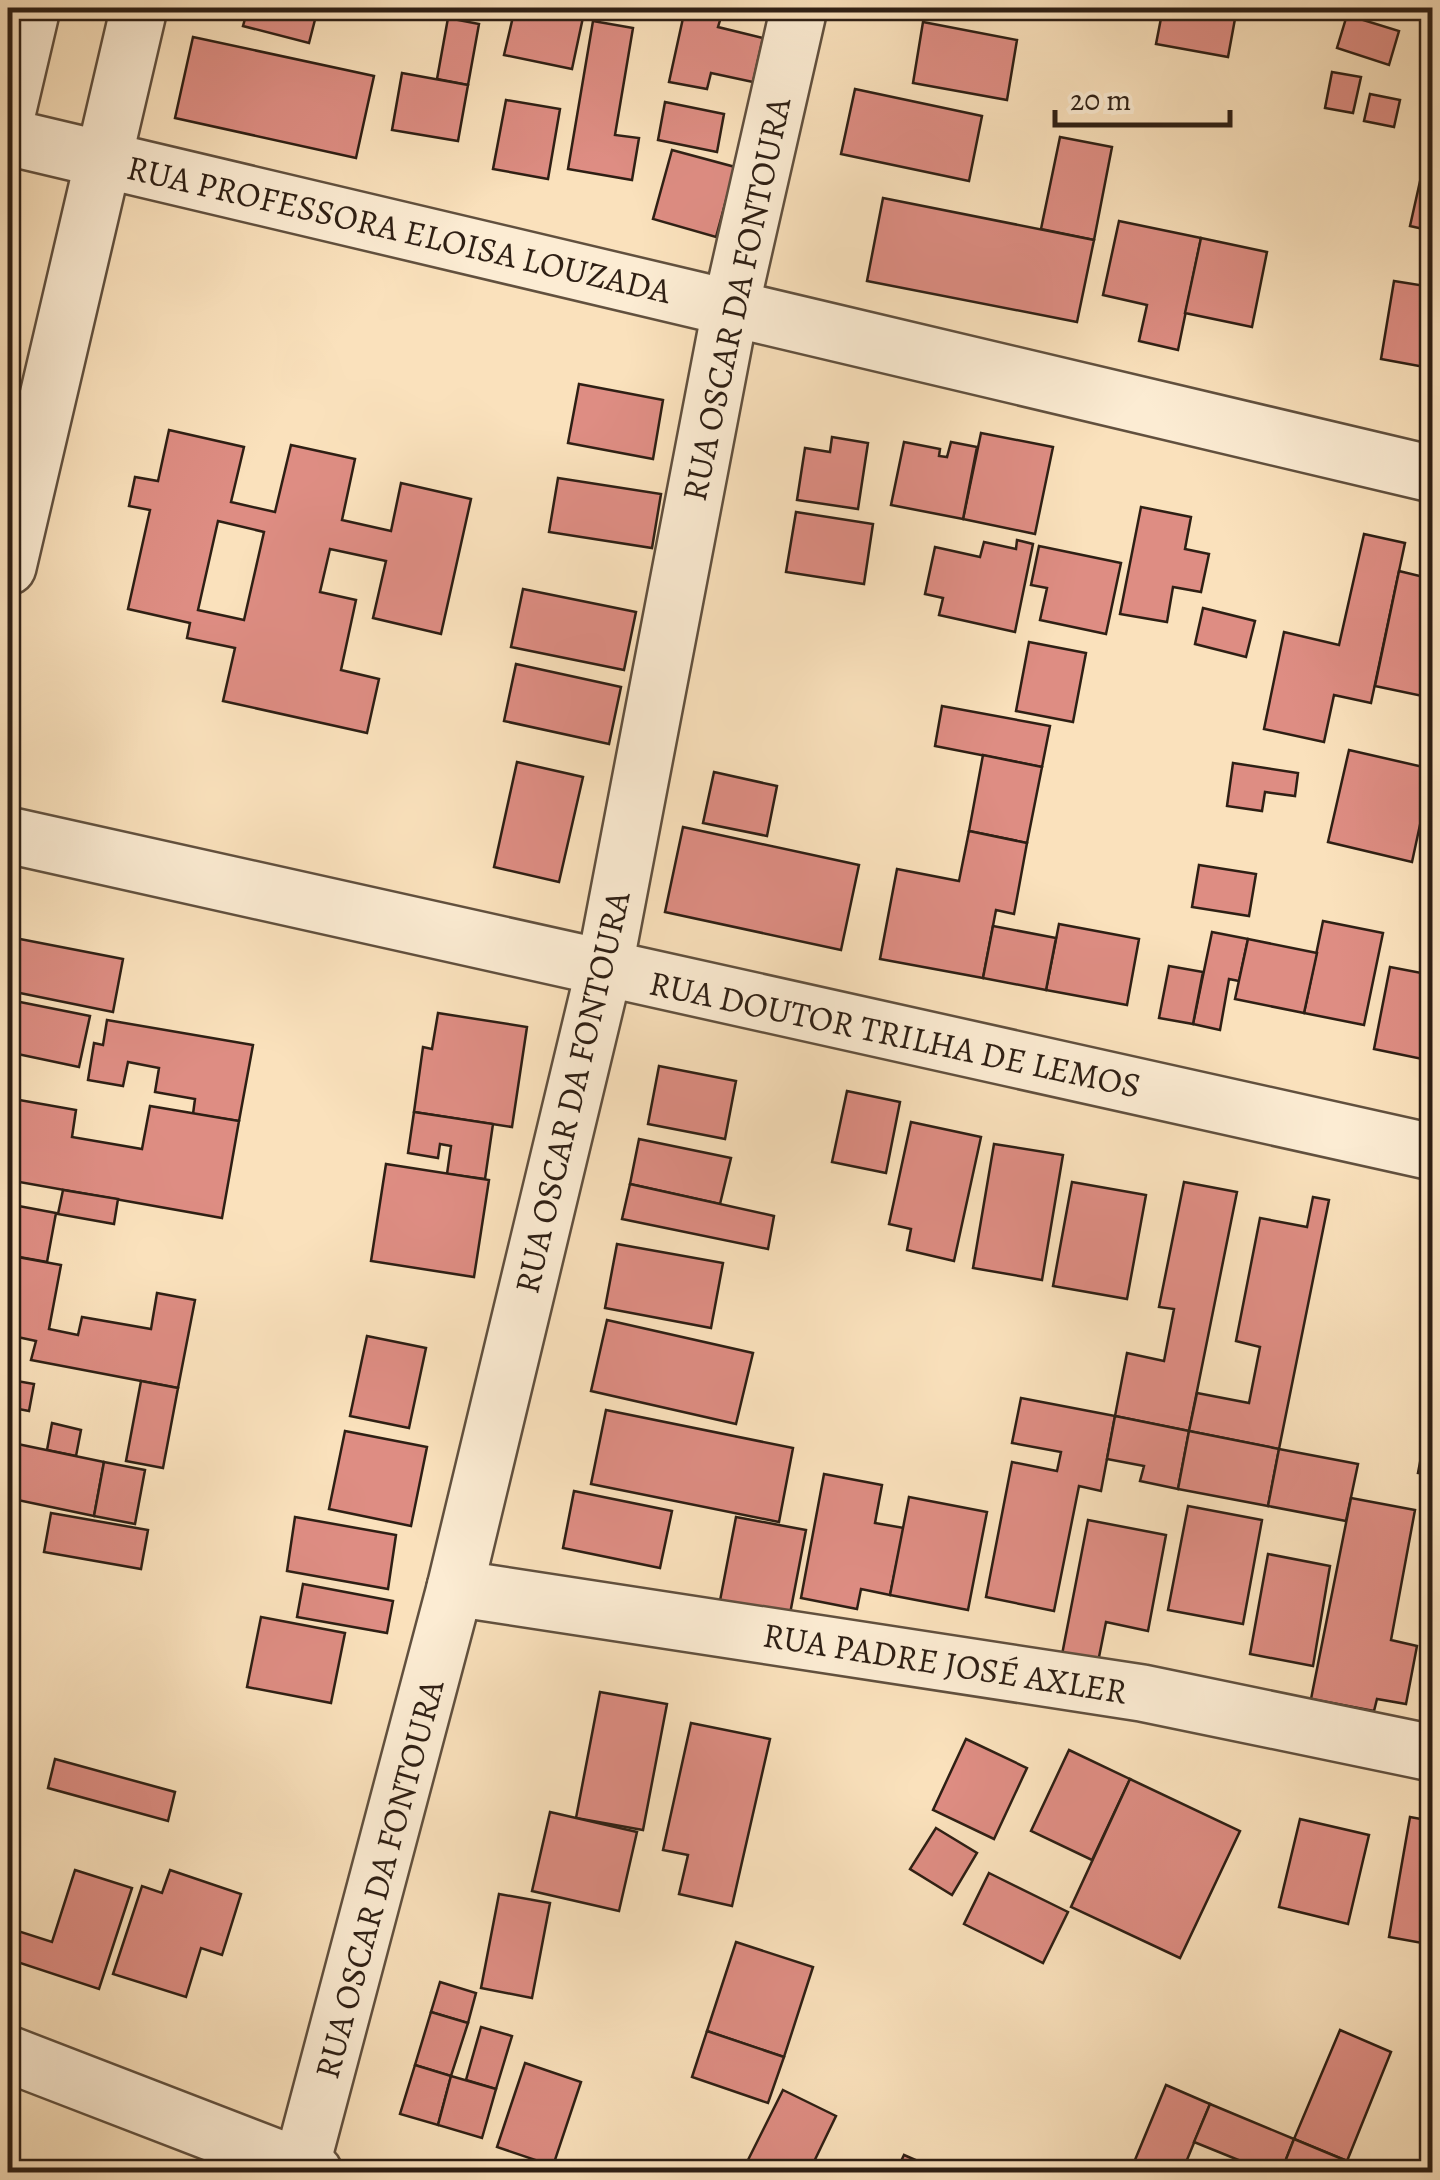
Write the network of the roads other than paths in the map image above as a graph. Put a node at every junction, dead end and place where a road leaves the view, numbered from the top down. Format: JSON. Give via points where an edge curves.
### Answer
{"nodes":[{"id":1,"x":32,"y":8,"type":"edge"},
{"id":2,"x":139,"y":8,"type":"edge"},
{"id":3,"x":799,"y":8,"type":"edge"},
{"id":4,"x":8,"y":110,"type":"edge"},
{"id":5,"x":8,"y":138,"type":"edge"},
{"id":6,"x":103,"y":160,"type":"junction"},
{"id":7,"x":730,"y":306,"type":"junction"},
{"id":8,"x":1432,"y":474,"type":"edge"},
{"id":9,"x":8,"y":566,"type":"edge"},
{"id":10,"x":8,"y":836,"type":"edge"},
{"id":11,"x":604,"y":970,"type":"junction"},
{"id":12,"x":1432,"y":1152,"type":"edge"},
{"id":13,"x":455,"y":1588,"type":"junction"},
{"id":14,"x":1432,"y":1752,"type":"edge"},
{"id":15,"x":8,"y":2054,"type":"edge"},
{"id":16,"x":307,"y":2170,"type":"edge"}],
"edges":[{"from":1,"to":4,"type":"street"},
{"from":2,"to":6,"type":"street"},
{"from":3,"to":7,"type":"street","name":"RUA OSCAR DA FONTOURA"},
{"from":5,"to":6,"type":"street","name":"RUA PROFESSORA ELOISA LOUZADA"},
{"from":6,"to":7,"type":"street","name":"RUA PROFESSORA ELOISA LOUZADA"},
{"from":6,"to":9,"type":"street"},
{"from":7,"to":8,"type":"street","name":"RUA PROFESSORA ELOISA LOUZADA"},
{"from":7,"to":11,"type":"street","name":"RUA OSCAR DA FONTOURA"},
{"from":10,"to":11,"type":"street","name":"RUA DOUTOR TRILHA DE LEMOS"},
{"from":11,"to":12,"type":"street","name":"RUA DOUTOR TRILHA DE LEMOS"},
{"from":11,"to":13,"type":"street","name":"RUA OSCAR DA FONTOURA"},
{"from":13,"to":14,"type":"street","name":"RUA PADRE JOSÉ AXLER","via":[[1142,1693]]},
{"from":13,"to":16,"type":"street","name":"RUA OSCAR DA FONTOURA"},
{"from":15,"to":16,"type":"street"}]}
